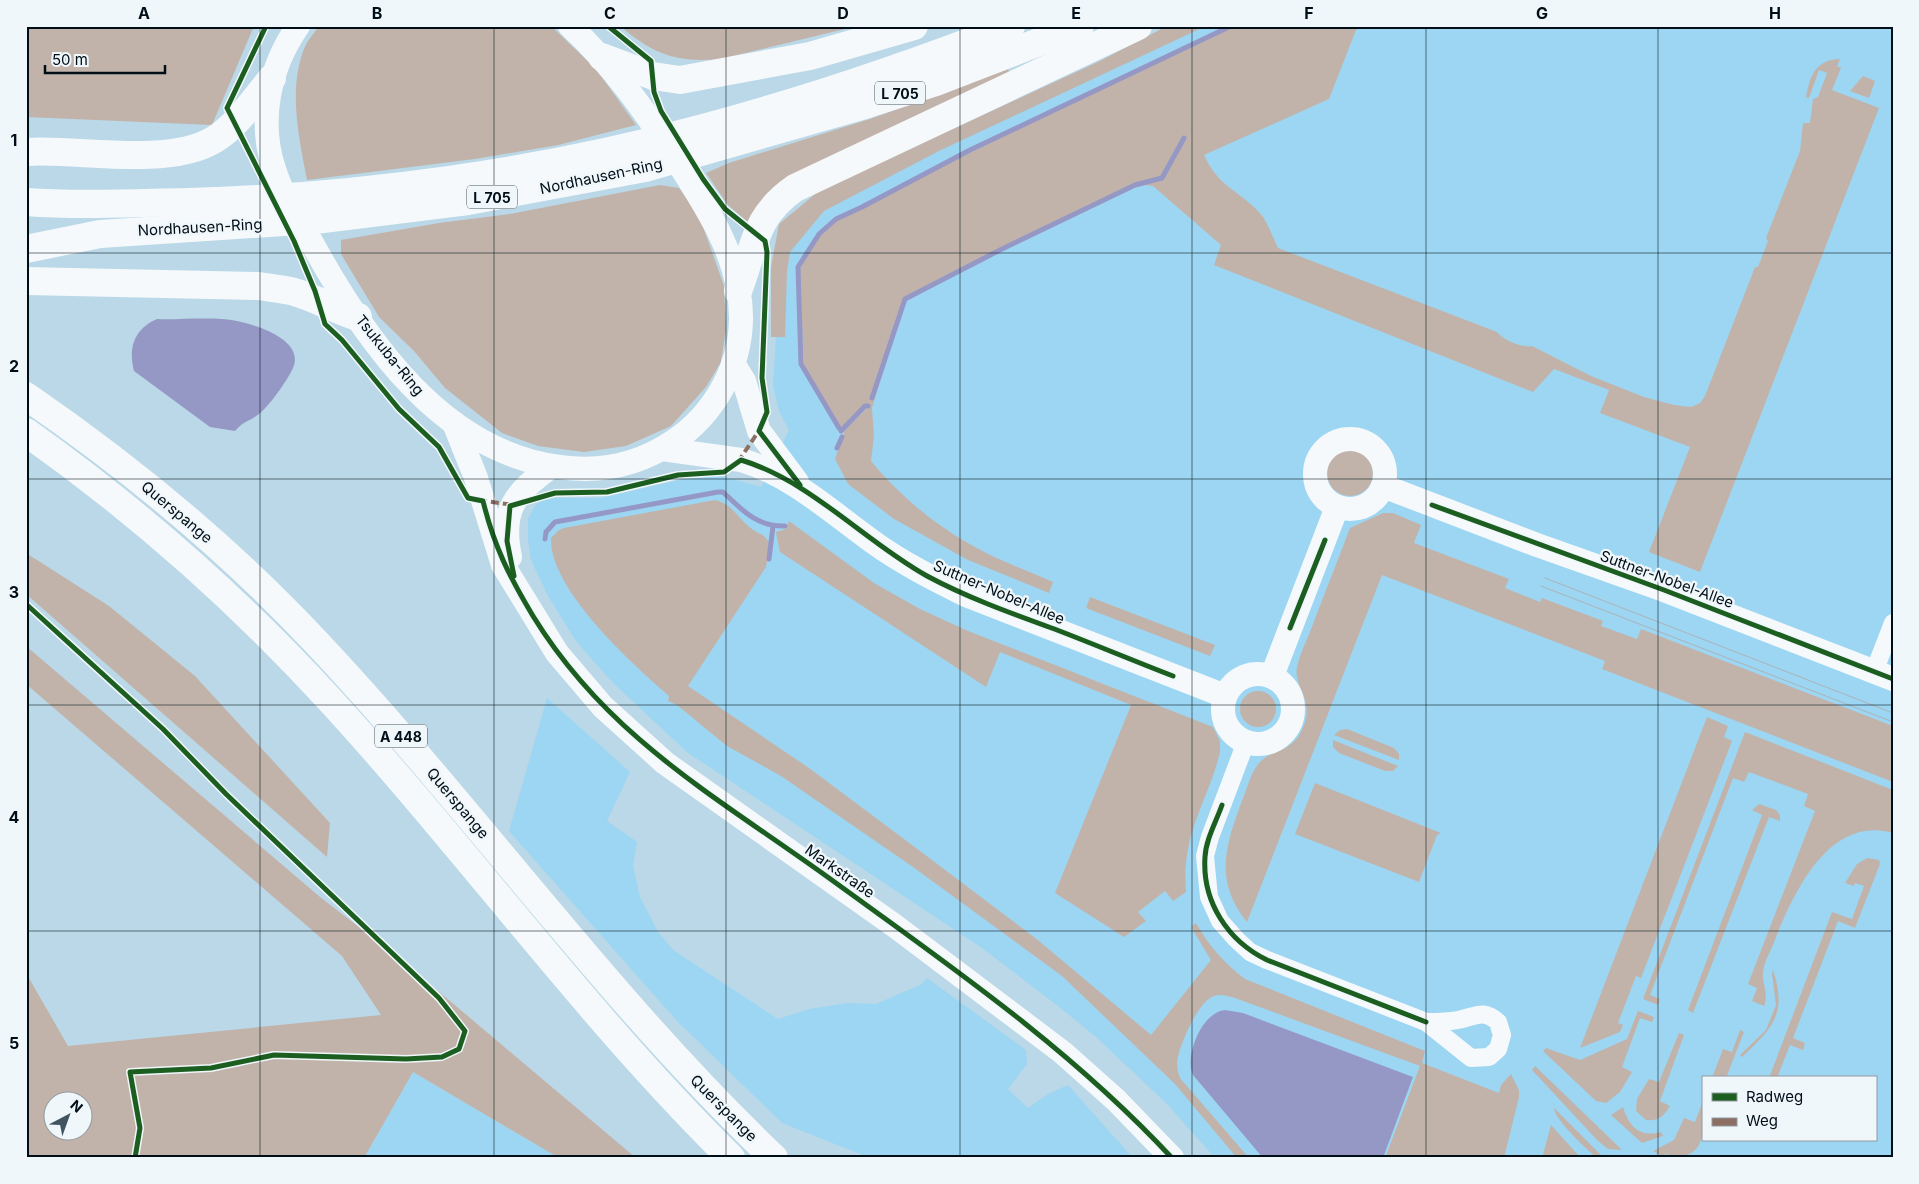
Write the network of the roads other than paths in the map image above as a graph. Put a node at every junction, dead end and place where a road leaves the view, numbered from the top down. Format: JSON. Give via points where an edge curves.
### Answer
{"nodes":[{"id":1,"x":298,"y":26,"type":"edge"},
{"id":2,"x":570,"y":26,"type":"edge"},
{"id":3,"x":914,"y":26,"type":"edge"},
{"id":4,"x":1011,"y":26,"type":"edge"},
{"id":5,"x":1080,"y":26,"type":"edge"},
{"id":6,"x":1138,"y":26,"type":"edge"},
{"id":7,"x":602,"y":57,"type":"junction"},
{"id":8,"x":272,"y":78,"type":"junction"},
{"id":9,"x":709,"y":139,"type":"junction"},
{"id":10,"x":26,"y":152,"type":"edge"},
{"id":11,"x":26,"y":202,"type":"edge"},
{"id":12,"x":35,"y":247,"type":"edge"},
{"id":13,"x":26,"y":281,"type":"edge"},
{"id":14,"x":738,"y":291,"type":"junction"},
{"id":15,"x":358,"y":317,"type":"junction"},
{"id":16,"x":734,"y":363,"type":"junction"},
{"id":17,"x":26,"y":396,"type":"edge"},
{"id":18,"x":454,"y":423,"type":"junction"},
{"id":19,"x":26,"y":432,"type":"edge"},
{"id":20,"x":662,"y":449,"type":"junction"},
{"id":21,"x":552,"y":466,"type":"junction"},
{"id":22,"x":1383,"y":486,"type":"junction"},
{"id":23,"x":803,"y":489,"type":"junction"},
{"id":24,"x":1337,"y":507,"type":"junction"},
{"id":25,"x":516,"y":586,"type":"junction"},
{"id":26,"x":1893,"y":623,"type":"edge"},
{"id":27,"x":1272,"y":676,"type":"junction"},
{"id":28,"x":1884,"y":676,"type":"edge"},
{"id":29,"x":1225,"y":696,"type":"junction"},
{"id":30,"x":1246,"y":742,"type":"junction"},
{"id":31,"x":1426,"y":1022,"type":"junction"},
{"id":32,"x":731,"y":1158,"type":"edge"},
{"id":33,"x":774,"y":1158,"type":"edge"},
{"id":34,"x":1172,"y":1158,"type":"edge"}],
"edges":[{"from":1,"to":8,"type":"main road","name":"Tsukuba-Ring","via":[[283,50]]},
{"from":2,"to":7,"type":"main road","name":"Tsukuba-Ring"},
{"from":3,"to":7,"type":"highway","via":[[810,56],[680,80],[652,76]]},
{"from":4,"to":9,"type":"highway","name":"Nordhausen-Ring","number":"L 705"},
{"from":5,"to":9,"type":"highway","name":"Nordhausen-Ring","number":"L 705","via":[[936,82]]},
{"from":6,"to":14,"type":"highway","via":[[795,188],[778,200],[760,225]]},
{"from":7,"to":14,"type":"main road","name":"Tsukuba-Ring","via":[[650,119],[716,223]]},
{"from":8,"to":10,"type":"highway","via":[[221,136],[186,151],[163,154]]},
{"from":8,"to":15,"type":"main road","name":"Tsukuba-Ring","via":[[267,136],[274,169],[316,251]]},
{"from":9,"to":11,"type":"highway","name":"Nordhausen-Ring","number":"L 705","via":[[631,145],[507,170],[324,194],[244,200],[83,204]]},
{"from":9,"to":12,"type":"highway","name":"Nordhausen-Ring","number":"L 705","via":[[645,168],[507,195],[337,218],[100,234]]},
{"from":13,"to":15,"type":"highway","via":[[259,286],[291,291],[333,310]]},
{"from":14,"to":16,"type":"main road","name":"Tsukuba-Ring","via":[[741,321]]},
{"from":15,"to":18,"type":"main road","name":"Tsukuba-Ring","via":[[386,356]]},
{"from":16,"to":20,"type":"main road","name":"Tsukuba-Ring","via":[[704,417]]},
{"from":16,"to":23,"type":"main road","name":"Suttner-Nobel-Allee","via":[[744,381],[760,431]]},
{"from":17,"to":33,"type":"highway","name":"Querspange","number":"A 448","via":[[156,493],[291,616],[393,726],[652,1032],[710,1096]]},
{"from":18,"to":21,"type":"main road","name":"Tsukuba-Ring","via":[[505,453]]},
{"from":18,"to":25,"type":"main road","name":"Markstraße","via":[[476,478],[503,565]]},
{"from":19,"to":32,"type":"highway","name":"Querspange","number":"A 448","via":[[102,488],[168,543],[275,643],[367,742],[608,1027]]},
{"from":20,"to":21,"type":"main road","name":"Tsukuba-Ring","via":[[603,469],[577,470]]},
{"from":20,"to":23,"type":"main road","name":"Suttner-Nobel-Allee","via":[[754,463]]},
{"from":21,"to":25,"type":"main road","name":"Markstraße","via":[[527,484],[510,506],[507,541]]},
{"from":22,"to":24,"type":"main road","via":[[1378,495],[1364,506],[1355,509]]},
{"from":22,"to":24,"type":"main road","via":[[1385,468],[1371,445],[1354,438],[1336,441],[1328,445],[1317,460],[1314,478],[1322,496]]},
{"from":22,"to":28,"type":"main road","name":"Suttner-Nobel-Allee"},
{"from":23,"to":29,"type":"main road","name":"Suttner-Nobel-Allee","via":[[884,550],[935,580]]},
{"from":24,"to":27,"type":"main road"},
{"from":25,"to":34,"type":"main road","name":"Markstraße","via":[[558,653],[632,735],[665,763],[1008,1009],[1116,1100]]},
{"from":26,"to":28,"type":"street"},
{"from":27,"to":29,"type":"main road","via":[[1261,673],[1244,676],[1231,686]]},
{"from":27,"to":30,"type":"main road","via":[[1282,682],[1293,700],[1292,721],[1278,739],[1268,744]]},
{"from":29,"to":30,"type":"main road","via":[[1223,714],[1226,723],[1237,738]]},
{"from":30,"to":31,"type":"street","via":[[1205,856],[1209,897],[1220,921],[1250,952]]},
{"from":31,"to":31,"type":"street","via":[[1464,1019],[1475,1013],[1490,1015],[1500,1026],[1502,1040],[1495,1053],[1483,1059],[1466,1055]]}]}
